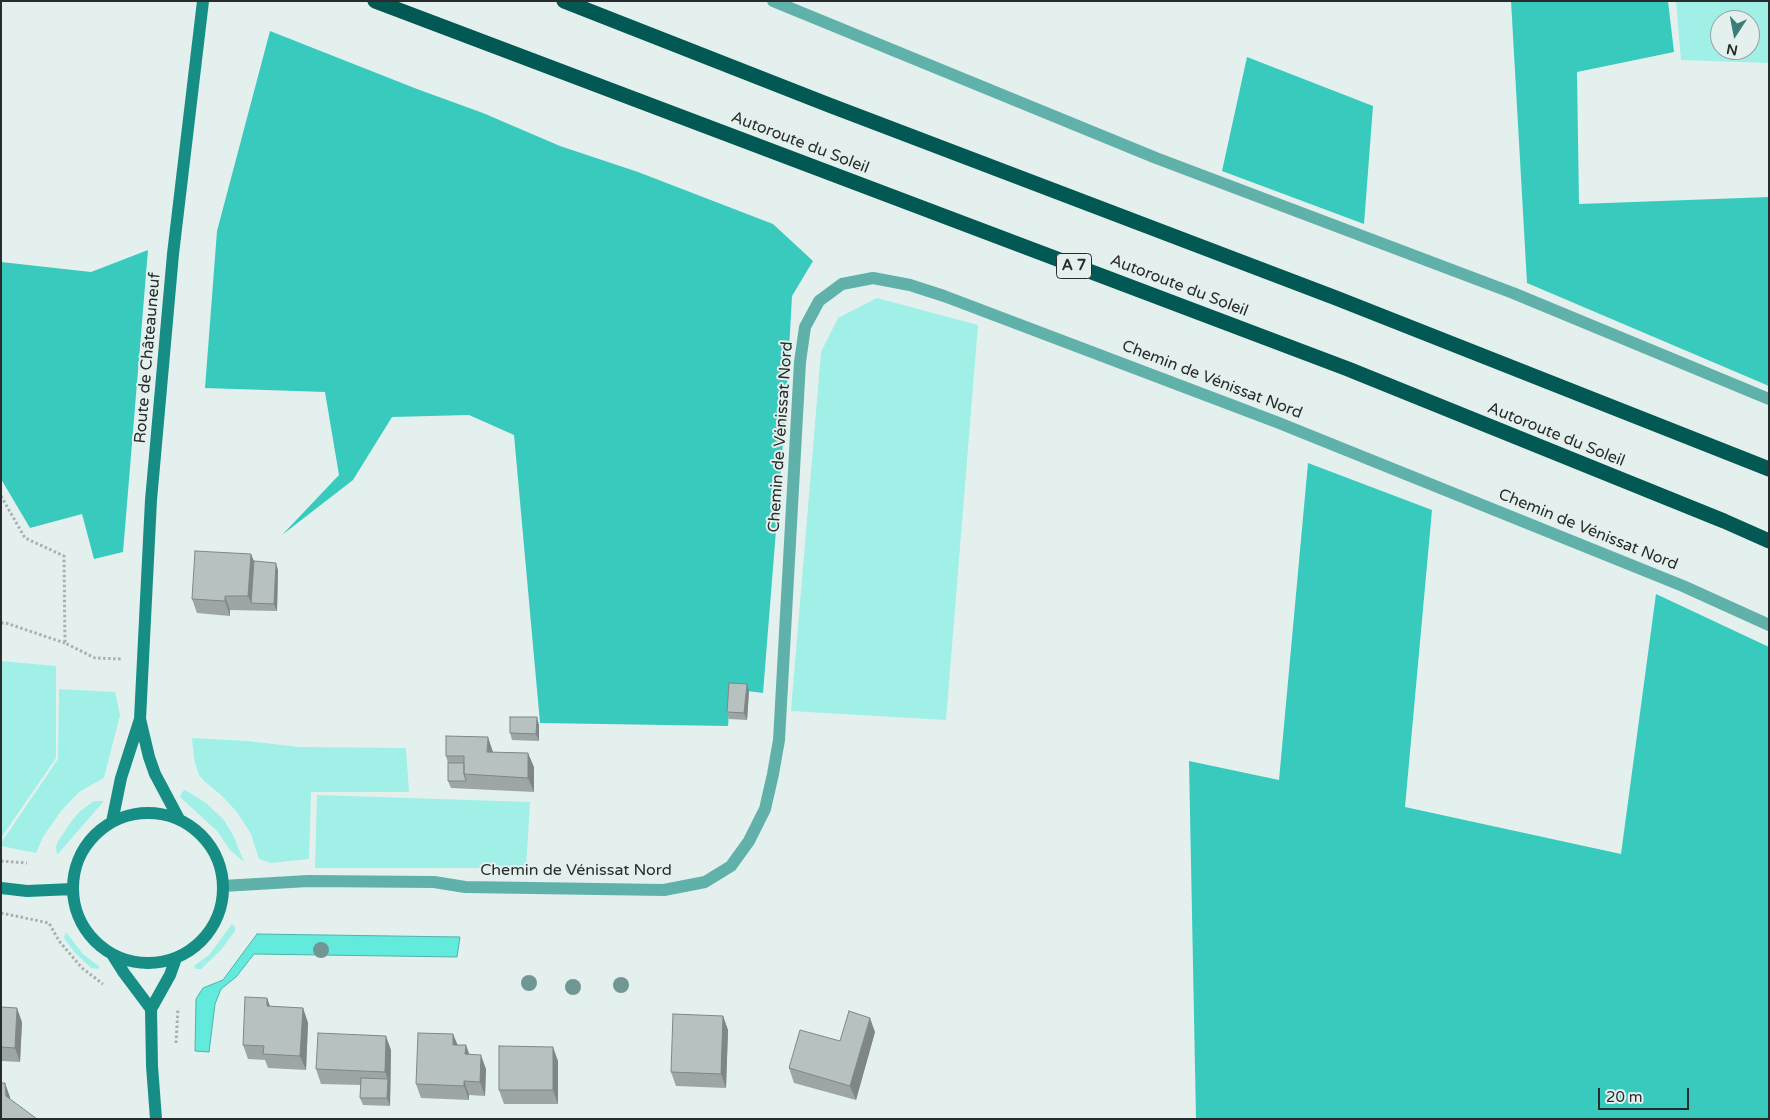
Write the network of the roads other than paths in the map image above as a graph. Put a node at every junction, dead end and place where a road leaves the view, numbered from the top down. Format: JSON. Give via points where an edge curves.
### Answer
{"nodes":[{"id":1,"x":203,"y":1,"type":"edge"},
{"id":2,"x":375,"y":1,"type":"edge"},
{"id":3,"x":564,"y":1,"type":"edge"},
{"id":4,"x":773,"y":1,"type":"edge"},
{"id":5,"x":1769,"y":399,"type":"edge"},
{"id":6,"x":1769,"y":468,"type":"edge"},
{"id":7,"x":1769,"y":542,"type":"edge"},
{"id":8,"x":1769,"y":625,"type":"edge"},
{"id":9,"x":140,"y":719,"type":"junction"},
{"id":10,"x":178,"y":820,"type":"junction"},
{"id":11,"x":112,"y":822,"type":"junction"},
{"id":12,"x":223,"y":886,"type":"junction"},
{"id":13,"x":1,"y":888,"type":"edge"},
{"id":14,"x":73,"y":889,"type":"junction"},
{"id":15,"x":112,"y":954,"type":"junction"},
{"id":16,"x":176,"y":958,"type":"junction"},
{"id":17,"x":151,"y":1009,"type":"junction"},
{"id":18,"x":156,"y":1119,"type":"edge"}],
"edges":[{"from":1,"to":9,"type":"main road","name":"Route de Châteauneuf","via":[[173,254],[151,500]]},
{"from":2,"to":7,"type":"highway","name":"Autoroute du Soleil","number":"A 7","via":[[1348,369]]},
{"from":3,"to":6,"type":"highway"},
{"from":4,"to":5,"type":"street","via":[[1156,158],[1513,293]]},
{"from":8,"to":12,"type":"street","name":"Chemin de Vénissat Nord","via":[[1683,586],[1279,422],[944,296],[910,284],[873,278],[842,284],[818,301],[805,327],[800,362],[778,740],[765,809],[749,841],[731,866],[705,882],[664,890],[466,886],[434,882],[318,881]]},
{"from":9,"to":10,"type":"main road","name":"Route de Châteauneuf","via":[[155,774]]},
{"from":9,"to":11,"type":"main road","name":"Route de Châteauneuf","via":[[121,778]]},
{"from":10,"to":11,"type":"main road","via":[[162,814],[145,813]]},
{"from":10,"to":12,"type":"main road","via":[[202,835],[218,858]]},
{"from":11,"to":14,"type":"main road","via":[[83,850]]},
{"from":12,"to":16,"type":"main road","via":[[221,908],[211,929],[196,946]]},
{"from":13,"to":14,"type":"main road","via":[[27,891]]},
{"from":14,"to":15,"type":"main road","via":[[76,908],[84,926],[96,942]]},
{"from":15,"to":16,"type":"main road","via":[[144,963]]},
{"from":15,"to":17,"type":"main road"},
{"from":16,"to":17,"type":"main road"},
{"from":17,"to":18,"type":"main road"}]}
